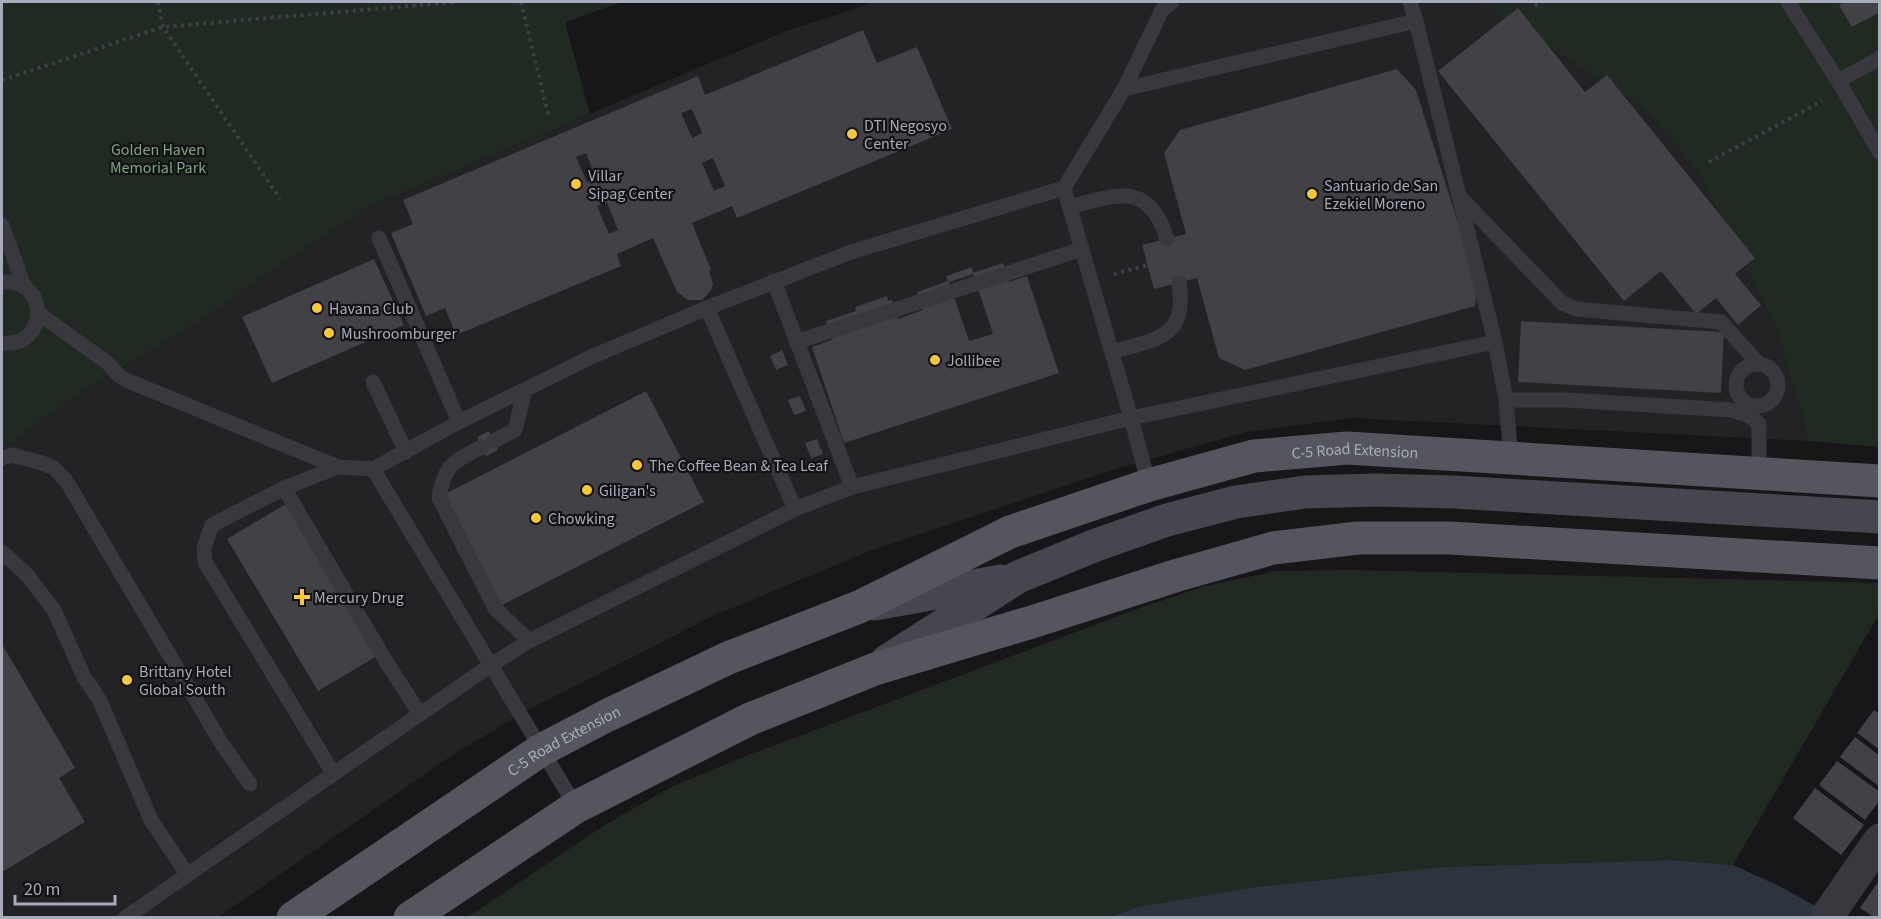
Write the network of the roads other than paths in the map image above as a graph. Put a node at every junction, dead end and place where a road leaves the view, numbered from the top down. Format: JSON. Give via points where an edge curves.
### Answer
{"nodes":[{"id":1,"x":1172,"y":2,"type":"edge"},
{"id":2,"x":1410,"y":2,"type":"edge"},
{"id":3,"x":1788,"y":2,"type":"edge"},
{"id":4,"x":1416,"y":21,"type":"junction"},
{"id":5,"x":1880,"y":58,"type":"edge"},
{"id":6,"x":1840,"y":85,"type":"junction"},
{"id":7,"x":1124,"y":89,"type":"junction"},
{"id":8,"x":1880,"y":153,"type":"edge"},
{"id":9,"x":1064,"y":188,"type":"junction"},
{"id":10,"x":1459,"y":196,"type":"junction"},
{"id":11,"x":1069,"y":207,"type":"junction"},
{"id":12,"x":2,"y":225,"type":"edge"},
{"id":13,"x":379,"y":238,"type":"dead end"},
{"id":14,"x":1167,"y":238,"type":"dead end"},
{"id":15,"x":1082,"y":249,"type":"junction"},
{"id":16,"x":774,"y":281,"type":"junction"},
{"id":17,"x":2,"y":282,"type":"edge"},
{"id":18,"x":1179,"y":283,"type":"dead end"},
{"id":19,"x":24,"y":286,"type":"junction"},
{"id":20,"x":707,"y":308,"type":"junction"},
{"id":21,"x":38,"y":314,"type":"junction"},
{"id":22,"x":796,"y":342,"type":"junction"},
{"id":23,"x":1495,"y":342,"type":"junction"},
{"id":24,"x":2,"y":343,"type":"edge"},
{"id":25,"x":1112,"y":352,"type":"junction"},
{"id":26,"x":1759,"y":364,"type":"junction"},
{"id":27,"x":373,"y":382,"type":"dead end"},
{"id":28,"x":525,"y":390,"type":"junction"},
{"id":29,"x":1506,"y":400,"type":"junction"},
{"id":30,"x":1755,"y":406,"type":"junction"},
{"id":31,"x":1131,"y":418,"type":"junction"},
{"id":32,"x":459,"y":423,"type":"junction"},
{"id":33,"x":1759,"y":424,"type":"junction"},
{"id":34,"x":406,"y":452,"type":"junction"},
{"id":35,"x":2,"y":458,"type":"edge"},
{"id":36,"x":1511,"y":459,"type":"junction"},
{"id":37,"x":338,"y":467,"type":"junction"},
{"id":38,"x":374,"y":469,"type":"junction"},
{"id":39,"x":1759,"y":474,"type":"junction"},
{"id":40,"x":1880,"y":482,"type":"edge"},
{"id":41,"x":1149,"y":485,"type":"junction"},
{"id":42,"x":852,"y":487,"type":"junction"},
{"id":43,"x":284,"y":488,"type":"junction"},
{"id":44,"x":795,"y":509,"type":"junction"},
{"id":45,"x":1880,"y":517,"type":"edge"},
{"id":46,"x":2,"y":552,"type":"edge"},
{"id":47,"x":1880,"y":563,"type":"edge"},
{"id":48,"x":1018,"y":578,"type":"junction"},
{"id":49,"x":859,"y":607,"type":"junction"},
{"id":50,"x":529,"y":642,"type":"junction"},
{"id":51,"x":491,"y":665,"type":"junction"},
{"id":52,"x":875,"y":669,"type":"junction"},
{"id":53,"x":420,"y":714,"type":"junction"},
{"id":54,"x":541,"y":750,"type":"junction"},
{"id":55,"x":333,"y":773,"type":"junction"},
{"id":56,"x":250,"y":784,"type":"dead end"},
{"id":57,"x":576,"y":807,"type":"junction"},
{"id":58,"x":1880,"y":840,"type":"edge"},
{"id":59,"x":187,"y":874,"type":"junction"},
{"id":60,"x":124,"y":918,"type":"edge"},
{"id":61,"x":292,"y":918,"type":"edge"},
{"id":62,"x":410,"y":918,"type":"edge"},
{"id":63,"x":1826,"y":918,"type":"edge"}],
"edges":[{"from":1,"to":7,"type":"lane","via":[[1162,10]]},
{"from":2,"to":4,"type":"lane"},
{"from":3,"to":6,"type":"lane"},
{"from":4,"to":7,"type":"lane"},
{"from":4,"to":10,"type":"lane"},
{"from":5,"to":6,"type":"lane"},
{"from":6,"to":8,"type":"lane"},
{"from":7,"to":9,"type":"lane"},
{"from":9,"to":11,"type":"lane"},
{"from":9,"to":16,"type":"lane","via":[[851,252]]},
{"from":10,"to":23,"type":"lane"},
{"from":10,"to":26,"type":"lane","via":[[1563,303],[1576,309],[1721,322]]},
{"from":11,"to":14,"type":"lane","via":[[1113,195],[1131,195],[1146,202],[1162,222]]},
{"from":11,"to":15,"type":"lane"},
{"from":12,"to":19,"type":"lane"},
{"from":13,"to":32,"type":"lane"},
{"from":15,"to":22,"type":"lane"},
{"from":15,"to":25,"type":"lane"},
{"from":16,"to":20,"type":"lane"},
{"from":16,"to":22,"type":"lane"},
{"from":17,"to":19,"type":"lane"},
{"from":18,"to":25,"type":"lane","via":[[1182,297],[1175,326],[1167,334]]},
{"from":19,"to":21,"type":"lane","via":[[37,302]]},
{"from":20,"to":28,"type":"lane"},
{"from":20,"to":44,"type":"lane"},
{"from":21,"to":24,"type":"lane","via":[[32,332],[24,339]]},
{"from":21,"to":37,"type":"lane","via":[[126,380]]},
{"from":22,"to":42,"type":"lane"},
{"from":23,"to":29,"type":"lane"},
{"from":23,"to":31,"type":"lane"},
{"from":25,"to":31,"type":"lane"},
{"from":26,"to":30,"type":"lane","via":[[1746,367],[1736,383],[1743,401]]},
{"from":26,"to":30,"type":"lane","via":[[1772,370],[1779,383],[1775,397]]},
{"from":27,"to":34,"type":"lane"},
{"from":28,"to":32,"type":"lane"},
{"from":28,"to":50,"type":"lane","via":[[515,430],[456,459],[441,484],[439,498],[495,608]]},
{"from":29,"to":33,"type":"lane","via":[[1731,410]]},
{"from":29,"to":36,"type":"lane"},
{"from":30,"to":33,"type":"lane"},
{"from":31,"to":41,"type":"lane"},
{"from":31,"to":42,"type":"lane"},
{"from":32,"to":34,"type":"lane"},
{"from":33,"to":39,"type":"lane"},
{"from":34,"to":38,"type":"lane"},
{"from":35,"to":56,"type":"lane","via":[[12,455],[42,463],[54,468],[67,482],[222,744]]},
{"from":36,"to":39,"type":"main road","name":"C-5 Road Extension"},
{"from":36,"to":41,"type":"main road","name":"C-5 Road Extension","via":[[1347,448],[1254,456]]},
{"from":37,"to":38,"type":"lane"},
{"from":37,"to":43,"type":"lane"},
{"from":38,"to":51,"type":"lane"},
{"from":39,"to":40,"type":"main road","name":"C-5 Road Extension"},
{"from":41,"to":49,"type":"main road","name":"C-5 Road Extension","via":[[1010,532]]},
{"from":42,"to":44,"type":"lane"},
{"from":43,"to":53,"type":"lane"},
{"from":43,"to":55,"type":"lane","via":[[212,525],[204,547],[205,562]]},
{"from":44,"to":50,"type":"lane"},
{"from":45,"to":48,"type":"main road","name":"C-5 Road Extension","via":[[1454,492],[1305,492],[1236,502],[1167,520],[1096,544]]},
{"from":46,"to":59,"type":"lane","via":[[27,575],[54,610],[84,677],[100,701],[151,820]]},
{"from":47,"to":52,"type":"main road","name":"C-5 Road Extension","via":[[1450,538],[1358,538],[1273,548]]},
{"from":48,"to":49,"type":"main road","name":"C-5 Road Extension"},
{"from":48,"to":52,"type":"main road","name":"C-5 Road Extension"},
{"from":49,"to":54,"type":"main road","name":"C-5 Road Extension","via":[[728,658]]},
{"from":50,"to":51,"type":"lane"},
{"from":51,"to":53,"type":"lane"},
{"from":51,"to":54,"type":"lane"},
{"from":52,"to":57,"type":"main road","name":"C-5 Road Extension","via":[[750,719]]},
{"from":53,"to":55,"type":"lane"},
{"from":54,"to":57,"type":"lane"},
{"from":54,"to":61,"type":"main road","name":"C-5 Road Extension"},
{"from":55,"to":59,"type":"lane"},
{"from":57,"to":62,"type":"main road","name":"C-5 Road Extension"},
{"from":58,"to":63,"type":"street"},
{"from":59,"to":60,"type":"lane"}]}
